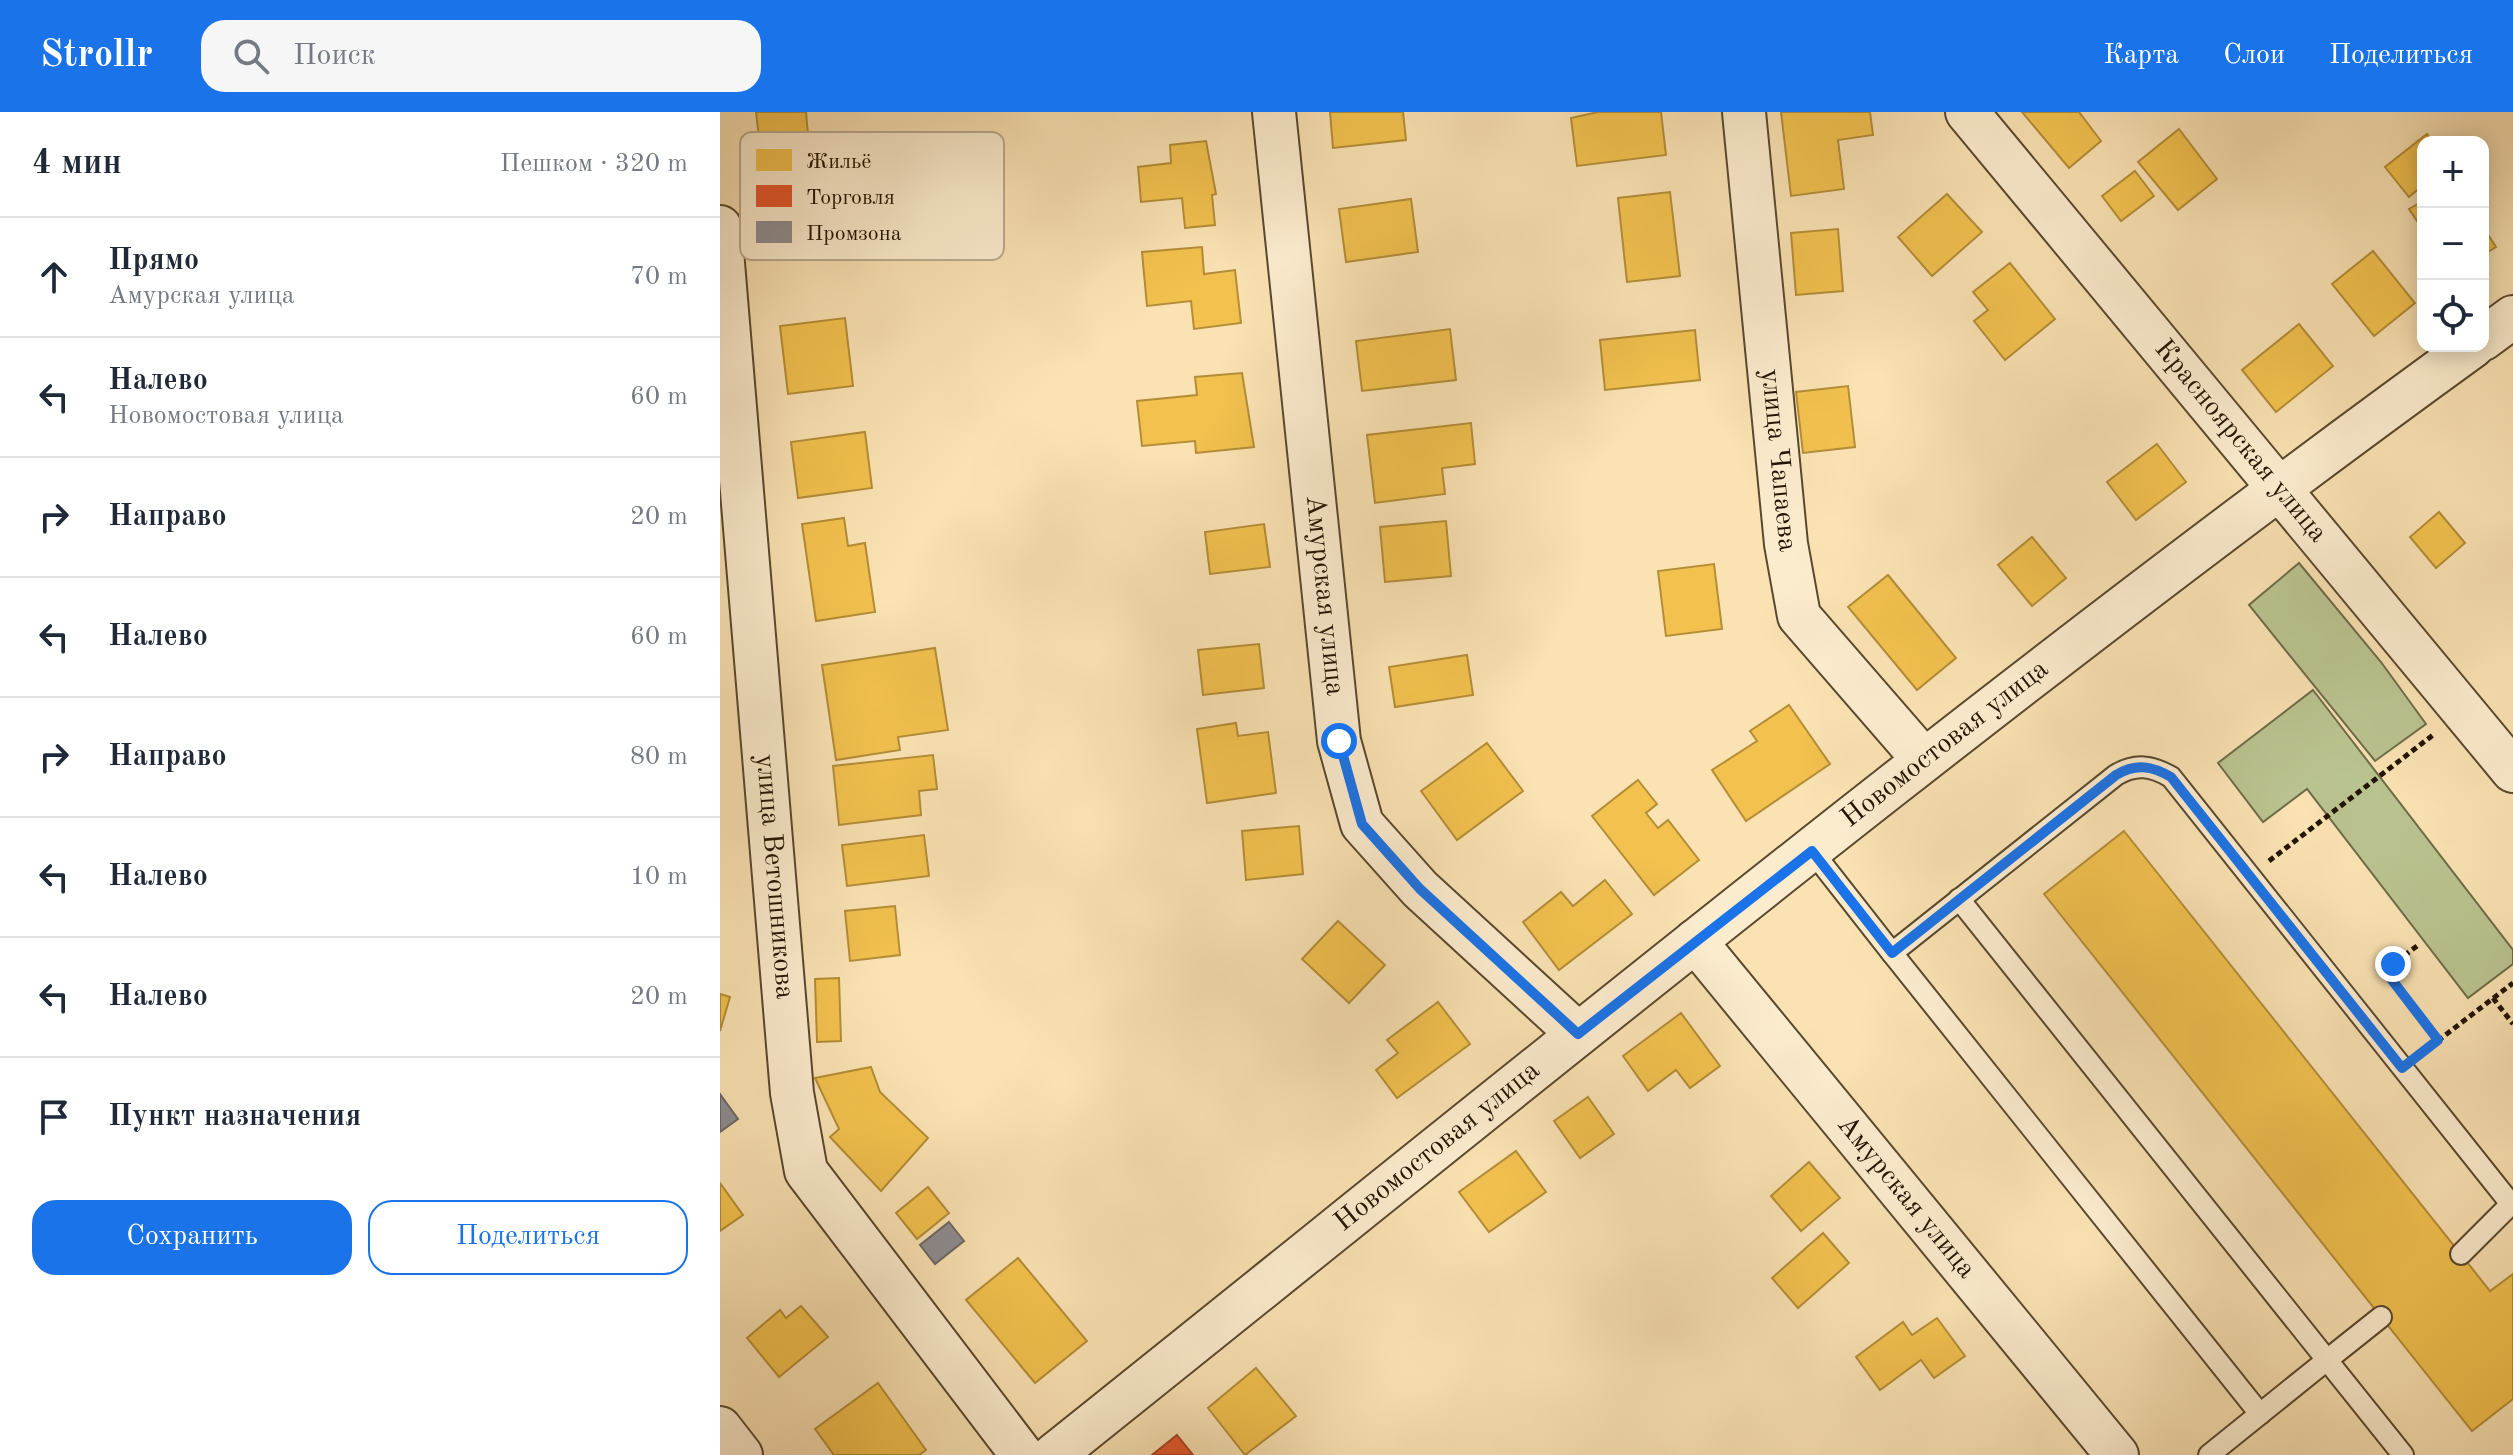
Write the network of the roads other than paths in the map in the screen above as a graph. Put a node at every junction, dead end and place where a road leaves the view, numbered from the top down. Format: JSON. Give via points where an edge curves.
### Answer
{"nodes":[{"id":1,"x":1274,"y":112,"type":"edge"},
{"id":2,"x":1744,"y":112,"type":"edge"},
{"id":3,"x":1967,"y":112,"type":"edge"},
{"id":4,"x":720,"y":227,"type":"edge"},
{"id":5,"x":2513,"y":317,"type":"edge"},
{"id":6,"x":2489,"y":335,"type":"edge"},
{"id":7,"x":2465,"y":352,"type":"edge"},
{"id":8,"x":2278,"y":487,"type":"junction"},
{"id":9,"x":1924,"y":760,"type":"junction"},
{"id":10,"x":2513,"y":771,"type":"edge"},
{"id":11,"x":1812,"y":851,"type":"junction"},
{"id":12,"x":1959,"y":899,"type":"junction"},
{"id":13,"x":1695,"y":941,"type":"junction"},
{"id":14,"x":1892,"y":953,"type":"junction"},
{"id":15,"x":1578,"y":1034,"type":"junction"},
{"id":16,"x":2512,"y":1203,"type":"edge"},
{"id":17,"x":2461,"y":1254,"type":"dead end"},
{"id":18,"x":2381,"y":1317,"type":"dead end"},
{"id":19,"x":2327,"y":1360,"type":"junction"},
{"id":20,"x":2260,"y":1414,"type":"junction"},
{"id":21,"x":720,"y":1428,"type":"edge"},
{"id":22,"x":741,"y":1455,"type":"edge"},
{"id":23,"x":1022,"y":1455,"type":"edge"},
{"id":24,"x":1054,"y":1455,"type":"edge"},
{"id":25,"x":2117,"y":1455,"type":"edge"},
{"id":26,"x":2209,"y":1455,"type":"edge"},
{"id":27,"x":2403,"y":1455,"type":"edge"}],
"edges":[{"from":1,"to":15,"type":"street","name":"Амурская улица","via":[[1339,741],[1362,824],[1420,889]]},
{"from":2,"to":9,"type":"street","name":"улица Чапаева","via":[[1786,544],[1799,616]]},
{"from":3,"to":8,"type":"street","name":"Красноярская улица"},
{"from":4,"to":23,"type":"street","name":"улица Ветошникова","via":[[792,1093],[806,1171]]},
{"from":5,"to":6,"type":"street"},
{"from":7,"to":8,"type":"street","name":"Новомостовая улица"},
{"from":8,"to":9,"type":"street","name":"Новомостовая улица"},
{"from":8,"to":10,"type":"street","name":"Красноярская улица"},
{"from":9,"to":11,"type":"street","name":"Новомостовая улица"},
{"from":11,"to":13,"type":"street","name":"Новомостовая улица"},
{"from":11,"to":14,"type":"lane"},
{"from":12,"to":14,"type":"lane"},
{"from":12,"to":16,"type":"lane","via":[[2116,775],[2148,766],[2171,777]]},
{"from":12,"to":19,"type":"lane"},
{"from":13,"to":15,"type":"street","name":"Новомостовая улица"},
{"from":13,"to":25,"type":"street","name":"Амурская улица"},
{"from":14,"to":20,"type":"lane"},
{"from":15,"to":24,"type":"street","name":"Новомостовая улица"},
{"from":16,"to":17,"type":"lane"},
{"from":18,"to":19,"type":"lane"},
{"from":19,"to":20,"type":"lane"},
{"from":19,"to":27,"type":"lane"},
{"from":20,"to":26,"type":"lane"},
{"from":21,"to":22,"type":"street"}]}
